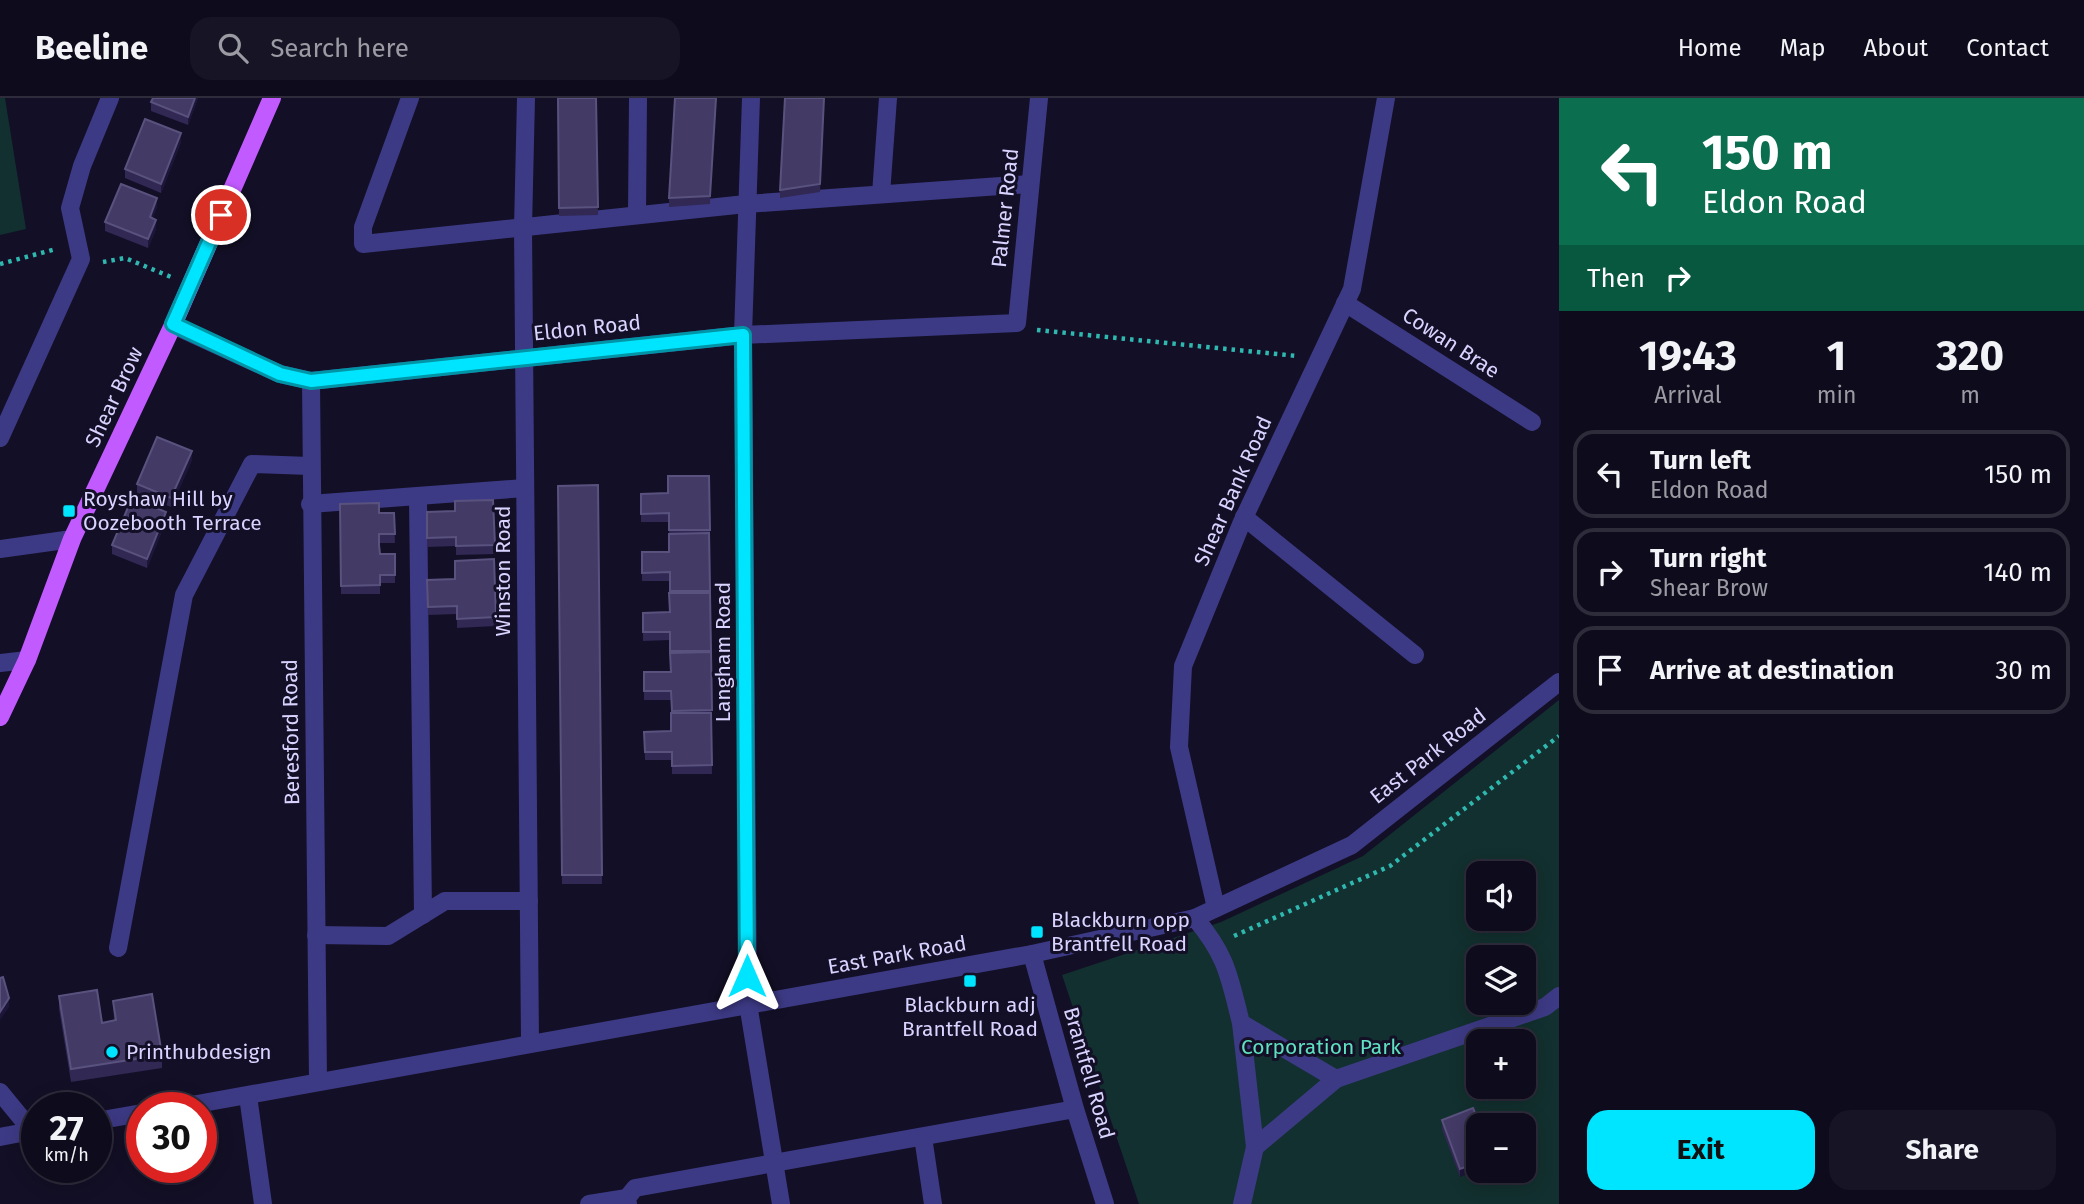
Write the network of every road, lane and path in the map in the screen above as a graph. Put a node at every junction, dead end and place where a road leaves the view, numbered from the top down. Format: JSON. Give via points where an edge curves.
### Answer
{"nodes":[{"id":1,"x":110,"y":98,"type":"edge"},
{"id":2,"x":272,"y":98,"type":"edge"},
{"id":3,"x":410,"y":98,"type":"edge"},
{"id":4,"x":526,"y":98,"type":"edge"},
{"id":5,"x":638,"y":98,"type":"edge"},
{"id":6,"x":751,"y":98,"type":"edge"},
{"id":7,"x":888,"y":98,"type":"edge"},
{"id":8,"x":1039,"y":98,"type":"edge"},
{"id":9,"x":1386,"y":98,"type":"edge"},
{"id":10,"x":1030,"y":184,"type":"junction"},
{"id":11,"x":881,"y":194,"type":"junction"},
{"id":12,"x":746,"y":204,"type":"junction"},
{"id":13,"x":636,"y":214,"type":"junction"},
{"id":14,"x":523,"y":228,"type":"junction"},
{"id":15,"x":78,"y":243,"type":"junction"},
{"id":16,"x":0,"y":264,"type":"edge"},
{"id":17,"x":78,"y":266,"type":"junction"},
{"id":18,"x":190,"y":286,"type":"junction"},
{"id":19,"x":1345,"y":303,"type":"junction"},
{"id":20,"x":1017,"y":323,"type":"junction"},
{"id":21,"x":173,"y":324,"type":"junction"},
{"id":22,"x":743,"y":335,"type":"junction"},
{"id":23,"x":524,"y":357,"type":"junction"},
{"id":24,"x":1320,"y":358,"type":"junction"},
{"id":25,"x":311,"y":381,"type":"junction"},
{"id":26,"x":1532,"y":422,"type":"dead end"},
{"id":27,"x":0,"y":438,"type":"edge"},
{"id":28,"x":310,"y":466,"type":"junction"},
{"id":29,"x":526,"y":488,"type":"junction"},
{"id":30,"x":418,"y":498,"type":"junction"},
{"id":31,"x":310,"y":504,"type":"junction"},
{"id":32,"x":1244,"y":517,"type":"junction"},
{"id":33,"x":72,"y":539,"type":"junction"},
{"id":34,"x":0,"y":549,"type":"edge"},
{"id":35,"x":1415,"y":655,"type":"dead end"},
{"id":36,"x":27,"y":660,"type":"junction"},
{"id":37,"x":0,"y":663,"type":"edge"},
{"id":38,"x":1559,"y":682,"type":"edge"},
{"id":39,"x":0,"y":717,"type":"edge"},
{"id":40,"x":1559,"y":736,"type":"edge"},
{"id":41,"x":529,"y":901,"type":"junction"},
{"id":42,"x":1216,"y":908,"type":"junction"},
{"id":43,"x":423,"y":915,"type":"junction"},
{"id":44,"x":1195,"y":918,"type":"junction"},
{"id":45,"x":316,"y":935,"type":"junction"},
{"id":46,"x":1217,"y":944,"type":"junction"},
{"id":47,"x":118,"y":948,"type":"dead end"},
{"id":48,"x":1032,"y":954,"type":"junction"},
{"id":49,"x":1559,"y":996,"type":"edge"},
{"id":50,"x":748,"y":1004,"type":"junction"},
{"id":51,"x":1241,"y":1023,"type":"junction"},
{"id":52,"x":530,"y":1043,"type":"junction"},
{"id":53,"x":1336,"y":1079,"type":"junction"},
{"id":54,"x":318,"y":1082,"type":"junction"},
{"id":55,"x":0,"y":1092,"type":"edge"},
{"id":56,"x":248,"y":1096,"type":"junction"},
{"id":57,"x":217,"y":1101,"type":"edge"},
{"id":58,"x":1074,"y":1109,"type":"junction"},
{"id":59,"x":21,"y":1116,"type":"edge"},
{"id":60,"x":21,"y":1133,"type":"edge"},
{"id":61,"x":0,"y":1137,"type":"edge"},
{"id":62,"x":923,"y":1137,"type":"junction"},
{"id":63,"x":1255,"y":1147,"type":"junction"},
{"id":64,"x":774,"y":1163,"type":"junction"},
{"id":65,"x":627,"y":1201,"type":"edge"},
{"id":66,"x":262,"y":1204,"type":"edge"},
{"id":67,"x":589,"y":1204,"type":"edge"},
{"id":68,"x":781,"y":1204,"type":"edge"},
{"id":69,"x":933,"y":1204,"type":"edge"},
{"id":70,"x":1105,"y":1204,"type":"edge"},
{"id":71,"x":1242,"y":1204,"type":"edge"}],
"edges":[{"from":1,"to":15,"type":"street","via":[[70,208]]},
{"from":2,"to":18,"type":"main road","name":"Shear Brow"},
{"from":3,"to":14,"type":"street","via":[[363,227],[363,244]]},
{"from":4,"to":14,"type":"street","name":"Winston Road"},
{"from":5,"to":13,"type":"street"},
{"from":6,"to":12,"type":"street","name":"Langham Road"},
{"from":7,"to":11,"type":"street"},
{"from":8,"to":10,"type":"street","name":"Palmer Road"},
{"from":9,"to":19,"type":"street","name":"Shear Bank Road","via":[[1352,289]]},
{"from":10,"to":11,"type":"street"},
{"from":10,"to":20,"type":"street","name":"Palmer Road"},
{"from":11,"to":12,"type":"street"},
{"from":12,"to":13,"type":"street"},
{"from":12,"to":22,"type":"street","name":"Langham Road"},
{"from":13,"to":14,"type":"street"},
{"from":14,"to":23,"type":"street","name":"Winston Road"},
{"from":15,"to":16,"type":"path"},
{"from":15,"to":17,"type":"street"},
{"from":17,"to":18,"type":"path","via":[[125,258]]},
{"from":17,"to":27,"type":"street"},
{"from":18,"to":21,"type":"main road","name":"Shear Brow"},
{"from":19,"to":24,"type":"street","name":"Shear Bank Road"},
{"from":19,"to":26,"type":"street","name":"Cowan Brae"},
{"from":20,"to":22,"type":"street","name":"Eldon Road"},
{"from":20,"to":24,"type":"path","via":[[1041,331]]},
{"from":21,"to":25,"type":"street","name":"Eldon Road","via":[[280,374]]},
{"from":21,"to":33,"type":"main road","name":"Shear Brow"},
{"from":22,"to":23,"type":"street","name":"Eldon Road"},
{"from":22,"to":50,"type":"street","name":"Langham Road"},
{"from":23,"to":25,"type":"street","name":"Eldon Road"},
{"from":23,"to":29,"type":"street","name":"Winston Road"},
{"from":24,"to":32,"type":"street","name":"Shear Bank Road"},
{"from":25,"to":28,"type":"street","name":"Beresford Road"},
{"from":28,"to":31,"type":"street","name":"Beresford Road"},
{"from":28,"to":47,"type":"street","via":[[252,464],[184,595]]},
{"from":29,"to":30,"type":"street"},
{"from":29,"to":41,"type":"street","name":"Winston Road"},
{"from":30,"to":31,"type":"street"},
{"from":30,"to":43,"type":"street"},
{"from":31,"to":45,"type":"street","name":"Beresford Road"},
{"from":32,"to":35,"type":"street"},
{"from":32,"to":42,"type":"street","name":"Shear Bank Road","via":[[1183,666],[1179,747]]},
{"from":33,"to":34,"type":"street"},
{"from":33,"to":36,"type":"main road","name":"Shear Brow"},
{"from":36,"to":37,"type":"street"},
{"from":36,"to":39,"type":"main road","name":"Shear Brow"},
{"from":38,"to":42,"type":"street","name":"East Park Road","via":[[1352,845]]},
{"from":40,"to":46,"type":"path","via":[[1390,866]]},
{"from":41,"to":43,"type":"street","via":[[445,901]]},
{"from":41,"to":52,"type":"street","name":"Winston Road"},
{"from":42,"to":44,"type":"street","name":"East Park Road"},
{"from":43,"to":45,"type":"street","via":[[388,936]]},
{"from":44,"to":46,"type":"street"},
{"from":44,"to":48,"type":"street","name":"East Park Road"},
{"from":45,"to":54,"type":"street","name":"Beresford Road"},
{"from":46,"to":51,"type":"street"},
{"from":48,"to":50,"type":"street","name":"East Park Road"},
{"from":48,"to":58,"type":"street","name":"Brantfell Road"},
{"from":49,"to":53,"type":"street","via":[[1545,1007]]},
{"from":50,"to":52,"type":"street","name":"East Park Road"},
{"from":50,"to":64,"type":"street","name":"Langham Road"},
{"from":51,"to":53,"type":"street"},
{"from":51,"to":63,"type":"street"},
{"from":52,"to":54,"type":"street","name":"East Park Road"},
{"from":53,"to":63,"type":"street"},
{"from":54,"to":56,"type":"street","name":"East Park Road"},
{"from":55,"to":59,"type":"street"},
{"from":56,"to":57,"type":"street","name":"East Park Road"},
{"from":56,"to":66,"type":"street"},
{"from":58,"to":62,"type":"street"},
{"from":58,"to":70,"type":"street","name":"Brantfell Road"},
{"from":60,"to":61,"type":"street"},
{"from":62,"to":64,"type":"street"},
{"from":62,"to":69,"type":"street"},
{"from":63,"to":71,"type":"street"},
{"from":64,"to":65,"type":"street","via":[[635,1188]]},
{"from":64,"to":68,"type":"street","name":"Langham Road"},
{"from":65,"to":67,"type":"street"}]}
